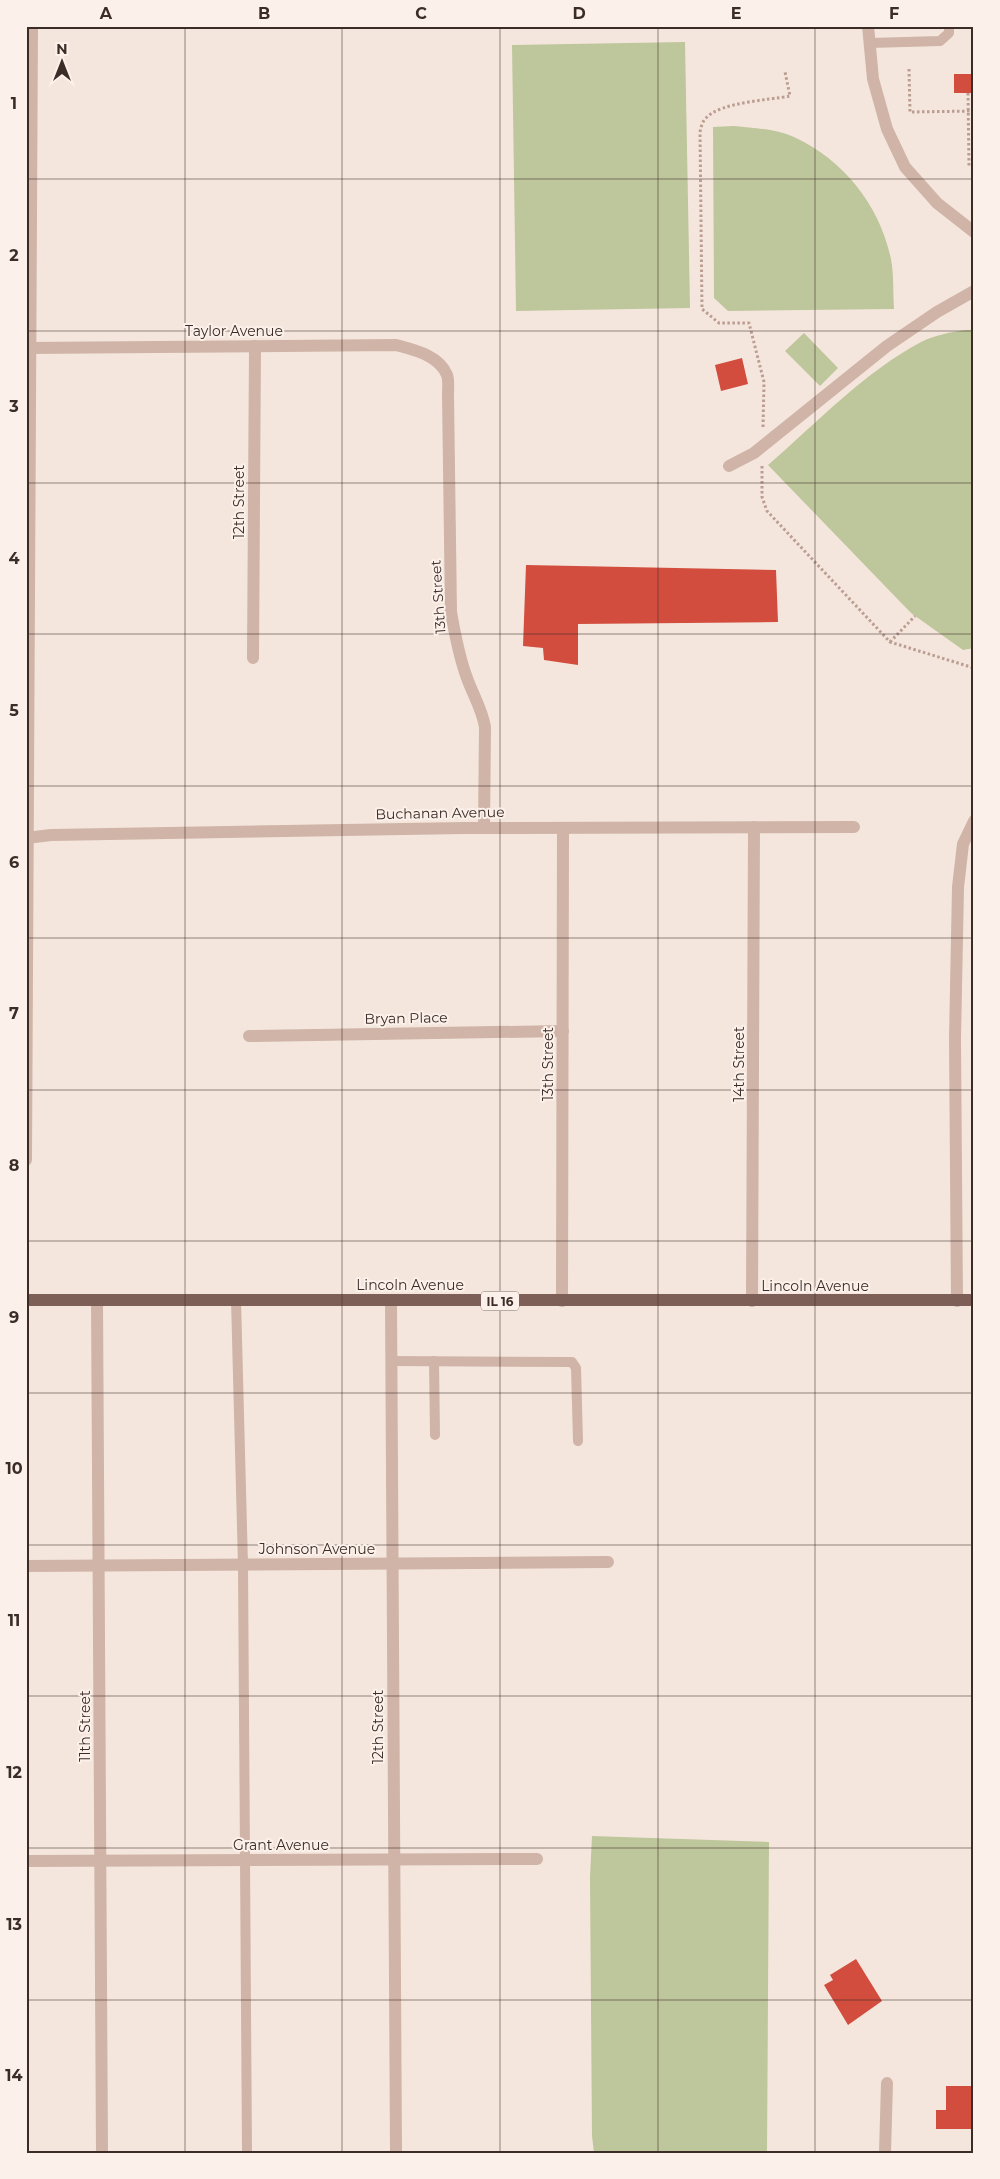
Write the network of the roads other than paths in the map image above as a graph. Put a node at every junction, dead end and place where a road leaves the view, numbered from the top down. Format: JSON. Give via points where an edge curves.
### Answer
{"nodes":[{"id":1,"x":32,"y":26,"type":"edge"},
{"id":2,"x":868,"y":26,"type":"edge"},
{"id":3,"x":949,"y":26,"type":"edge"},
{"id":4,"x":870,"y":43,"type":"junction"},
{"id":5,"x":974,"y":232,"type":"edge"},
{"id":6,"x":974,"y":291,"type":"edge"},
{"id":7,"x":255,"y":346,"type":"junction"},
{"id":8,"x":28,"y":348,"type":"edge"},
{"id":9,"x":438,"y":362,"type":"joint"},
{"id":10,"x":729,"y":466,"type":"dead end"},
{"id":11,"x":253,"y":658,"type":"dead end"},
{"id":12,"x":974,"y":821,"type":"edge"},
{"id":13,"x":754,"y":827,"type":"junction"},
{"id":14,"x":854,"y":827,"type":"dead end"},
{"id":15,"x":484,"y":828,"type":"junction"},
{"id":16,"x":564,"y":828,"type":"junction"},
{"id":17,"x":27,"y":838,"type":"edge"},
{"id":18,"x":563,"y":1031,"type":"junction"},
{"id":19,"x":250,"y":1036,"type":"dead end"},
{"id":20,"x":27,"y":1057,"type":"edge"},
{"id":21,"x":26,"y":1160,"type":"edge"},
{"id":22,"x":26,"y":1300,"type":"edge"},
{"id":23,"x":97,"y":1300,"type":"junction"},
{"id":24,"x":236,"y":1300,"type":"junction"},
{"id":25,"x":391,"y":1300,"type":"junction"},
{"id":26,"x":974,"y":1300,"type":"edge"},
{"id":27,"x":562,"y":1301,"type":"junction"},
{"id":28,"x":752,"y":1301,"type":"junction"},
{"id":29,"x":957,"y":1301,"type":"junction"},
{"id":30,"x":391,"y":1361,"type":"junction"},
{"id":31,"x":434,"y":1361,"type":"junction"},
{"id":32,"x":435,"y":1435,"type":"dead end"},
{"id":33,"x":578,"y":1441,"type":"dead end"},
{"id":34,"x":608,"y":1562,"type":"dead end"},
{"id":35,"x":392,"y":1564,"type":"junction"},
{"id":36,"x":243,"y":1565,"type":"junction"},
{"id":37,"x":26,"y":1566,"type":"edge"},
{"id":38,"x":99,"y":1566,"type":"junction"},
{"id":39,"x":394,"y":1859,"type":"junction"},
{"id":40,"x":537,"y":1859,"type":"dead end"},
{"id":41,"x":245,"y":1860,"type":"junction"},
{"id":42,"x":26,"y":1861,"type":"edge"},
{"id":43,"x":101,"y":1861,"type":"junction"},
{"id":44,"x":887,"y":2083,"type":"dead end"},
{"id":45,"x":102,"y":2153,"type":"edge"},
{"id":46,"x":247,"y":2153,"type":"edge"},
{"id":47,"x":396,"y":2153,"type":"edge"},
{"id":48,"x":885,"y":2153,"type":"edge"}],
"edges":[{"from":1,"to":8,"type":"street"},
{"from":2,"to":4,"type":"street"},
{"from":3,"to":4,"type":"lane","via":[[949,33],[940,41]]},
{"from":4,"to":5,"type":"street","via":[[873,78],[887,129],[905,167],[937,203]]},
{"from":6,"to":10,"type":"street","via":[[887,346],[763,446]]},
{"from":7,"to":8,"type":"street","name":"Taylor Avenue"},
{"from":7,"to":9,"type":"street","name":"Taylor Avenue","via":[[396,345],[423,353]]},
{"from":7,"to":11,"type":"street","name":"12th Street"},
{"from":8,"to":17,"type":"street"},
{"from":9,"to":15,"type":"street","name":"13th Street","via":[[447,375],[451,612],[457,646],[485,727]]},
{"from":12,"to":29,"type":"street","via":[[963,844],[958,887]]},
{"from":13,"to":14,"type":"street","name":"Buchanan Avenue"},
{"from":13,"to":16,"type":"street","name":"Buchanan Avenue"},
{"from":13,"to":28,"type":"street","name":"14th Street"},
{"from":15,"to":16,"type":"street","name":"Buchanan Avenue"},
{"from":15,"to":17,"type":"street","name":"Buchanan Avenue"},
{"from":16,"to":18,"type":"street","name":"13th Street"},
{"from":17,"to":20,"type":"street"},
{"from":18,"to":19,"type":"street","name":"Bryan Place"},
{"from":18,"to":27,"type":"street","name":"13th Street"},
{"from":20,"to":21,"type":"street"},
{"from":22,"to":23,"type":"main road","name":"Lincoln Avenue","number":"IL 16"},
{"from":23,"to":24,"type":"main road","name":"Lincoln Avenue","number":"IL 16"},
{"from":23,"to":38,"type":"street","name":"11th Street"},
{"from":24,"to":25,"type":"main road","name":"Lincoln Avenue","number":"IL 16"},
{"from":24,"to":36,"type":"lane"},
{"from":25,"to":27,"type":"main road","name":"Lincoln Avenue","number":"IL 16"},
{"from":25,"to":30,"type":"street","name":"12th Street"},
{"from":26,"to":29,"type":"main road","name":"Lincoln Avenue","number":"IL 16"},
{"from":27,"to":28,"type":"main road","name":"Lincoln Avenue","number":"IL 16"},
{"from":28,"to":29,"type":"main road","name":"Lincoln Avenue","number":"IL 16"},
{"from":30,"to":31,"type":"lane"},
{"from":30,"to":35,"type":"street","name":"12th Street"},
{"from":31,"to":32,"type":"lane"},
{"from":31,"to":33,"type":"lane","via":[[572,1362],[576,1368]]},
{"from":34,"to":35,"type":"street","name":"Johnson Avenue"},
{"from":35,"to":36,"type":"street","name":"Johnson Avenue"},
{"from":35,"to":39,"type":"street","name":"12th Street"},
{"from":36,"to":38,"type":"street","name":"Johnson Avenue"},
{"from":36,"to":41,"type":"lane"},
{"from":37,"to":38,"type":"street","name":"Johnson Avenue"},
{"from":38,"to":43,"type":"street","name":"11th Street"},
{"from":39,"to":40,"type":"street","name":"Grant Avenue"},
{"from":39,"to":41,"type":"street","name":"Grant Avenue"},
{"from":39,"to":47,"type":"street","name":"12th Street"},
{"from":41,"to":43,"type":"street","name":"Grant Avenue"},
{"from":41,"to":46,"type":"lane"},
{"from":42,"to":43,"type":"street","name":"Grant Avenue"},
{"from":43,"to":45,"type":"street","name":"11th Street"},
{"from":44,"to":48,"type":"street"}]}
